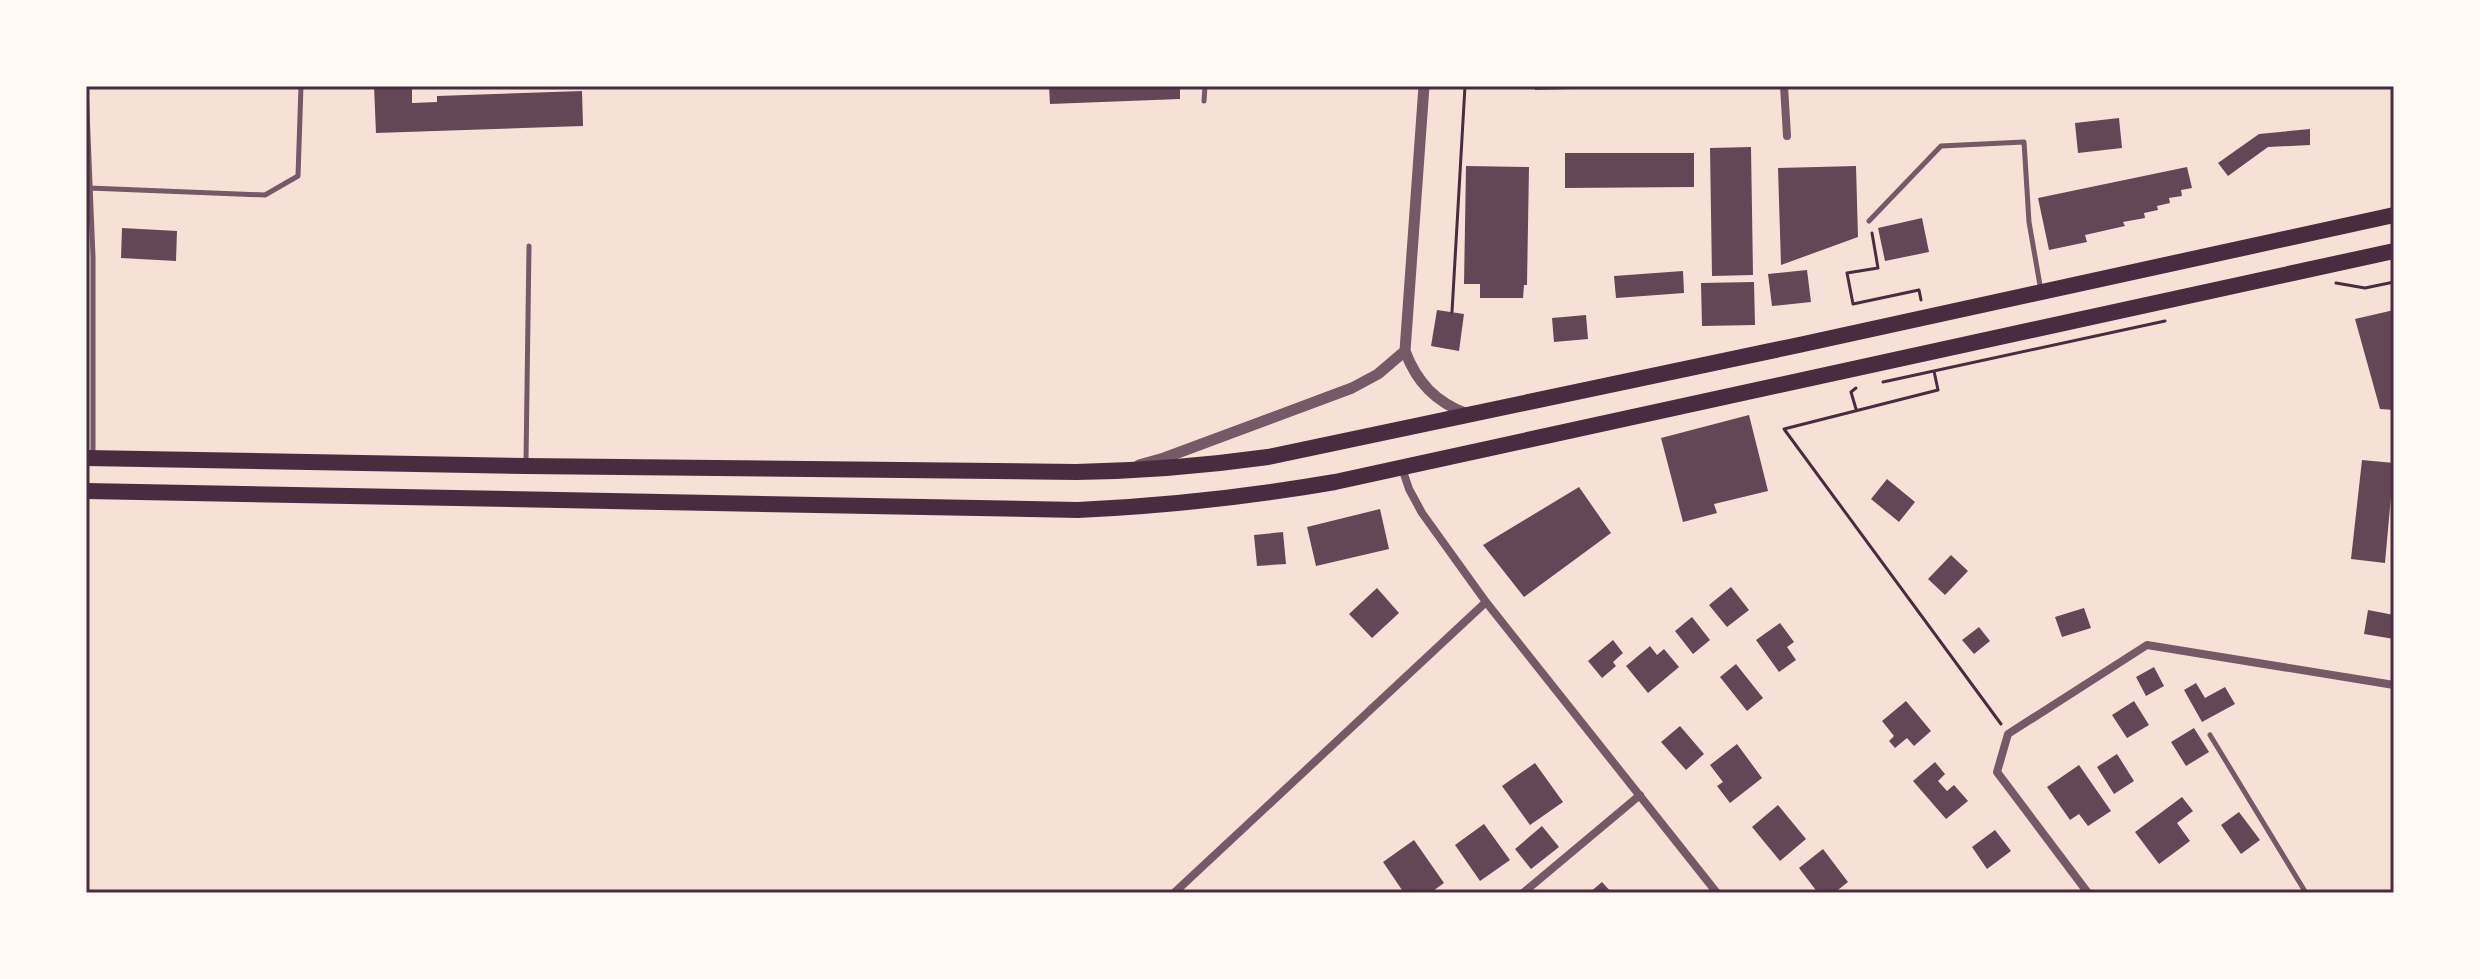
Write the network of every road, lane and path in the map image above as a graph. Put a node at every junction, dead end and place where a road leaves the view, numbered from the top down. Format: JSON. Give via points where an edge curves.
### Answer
{"nodes":[{"id":1,"x":86,"y":86,"type":"edge"},
{"id":2,"x":301,"y":86,"type":"edge"},
{"id":3,"x":1205,"y":86,"type":"edge"},
{"id":4,"x":1424,"y":86,"type":"edge"},
{"id":5,"x":1465,"y":86,"type":"edge"},
{"id":6,"x":1784,"y":86,"type":"edge"},
{"id":7,"x":1204,"y":101,"type":"dead end"},
{"id":8,"x":1787,"y":136,"type":"dead end"},
{"id":9,"x":89,"y":188,"type":"junction"},
{"id":10,"x":2394,"y":215,"type":"edge"},
{"id":11,"x":1869,"y":221,"type":"joint"},
{"id":12,"x":529,"y":246,"type":"dead end"},
{"id":13,"x":2394,"y":251,"type":"edge"},
{"id":14,"x":2332,"y":282,"type":"dead end"},
{"id":15,"x":2394,"y":282,"type":"edge"},
{"id":16,"x":1919,"y":290,"type":"dead end"},
{"id":17,"x":2041,"y":292,"type":"junction"},
{"id":18,"x":1452,"y":312,"type":"dead end"},
{"id":19,"x":2167,"y":320,"type":"dead end"},
{"id":20,"x":1405,"y":351,"type":"junction"},
{"id":21,"x":1875,"y":384,"type":"dead end"},
{"id":22,"x":1861,"y":387,"type":"dead end"},
{"id":23,"x":1938,"y":390,"type":"dead end"},
{"id":24,"x":1856,"y":409,"type":"junction"},
{"id":25,"x":1467,"y":414,"type":"junction"},
{"id":26,"x":90,"y":458,"type":"edge"},
{"id":27,"x":526,"y":466,"type":"junction"},
{"id":28,"x":1402,"y":468,"type":"junction"},
{"id":29,"x":1113,"y":471,"type":"junction"},
{"id":30,"x":86,"y":491,"type":"edge"},
{"id":31,"x":1486,"y":602,"type":"junction"},
{"id":32,"x":2394,"y":685,"type":"edge"},
{"id":33,"x":2008,"y":734,"type":"junction"},
{"id":34,"x":2210,"y":735,"type":"dead end"},
{"id":35,"x":1640,"y":795,"type":"junction"},
{"id":36,"x":1174,"y":893,"type":"edge"},
{"id":37,"x":1523,"y":893,"type":"edge"},
{"id":38,"x":1717,"y":893,"type":"edge"},
{"id":39,"x":2088,"y":893,"type":"edge"},
{"id":40,"x":2306,"y":893,"type":"edge"}],
"edges":[{"from":1,"to":9,"type":"lane"},
{"from":2,"to":9,"type":"lane","via":[[298,176],[265,195]]},
{"from":3,"to":7,"type":"lane"},
{"from":4,"to":20,"type":"street"},
{"from":5,"to":18,"type":"path"},
{"from":6,"to":8,"type":"street"},
{"from":9,"to":26,"type":"lane"},
{"from":10,"to":17,"type":"highway"},
{"from":11,"to":16,"type":"path","via":[[1878,268],[1847,273],[1853,304]]},
{"from":11,"to":17,"type":"lane","via":[[1941,146],[2024,142],[2029,222]]},
{"from":12,"to":27,"type":"lane"},
{"from":13,"to":28,"type":"highway"},
{"from":14,"to":15,"type":"path","via":[[2365,288]]},
{"from":17,"to":25,"type":"highway"},
{"from":19,"to":21,"type":"path"},
{"from":20,"to":25,"type":"street","via":[[1430,394]]},
{"from":20,"to":29,"type":"street","via":[[1352,388],[1164,458]]},
{"from":22,"to":24,"type":"path","via":[[1851,392]]},
{"from":23,"to":24,"type":"path"},
{"from":24,"to":33,"type":"path","via":[[1784,429]]},
{"from":25,"to":29,"type":"highway","via":[[1268,457]]},
{"from":26,"to":27,"type":"highway"},
{"from":27,"to":29,"type":"highway"},
{"from":28,"to":30,"type":"highway","via":[[1239,499],[1078,510]]},
{"from":28,"to":31,"type":"street","via":[[1422,513]]},
{"from":31,"to":35,"type":"street"},
{"from":31,"to":36,"type":"street"},
{"from":32,"to":33,"type":"street","via":[[2147,645]]},
{"from":33,"to":39,"type":"street","via":[[1997,772]]},
{"from":34,"to":40,"type":"lane"},
{"from":35,"to":37,"type":"street"},
{"from":35,"to":38,"type":"street"}]}
